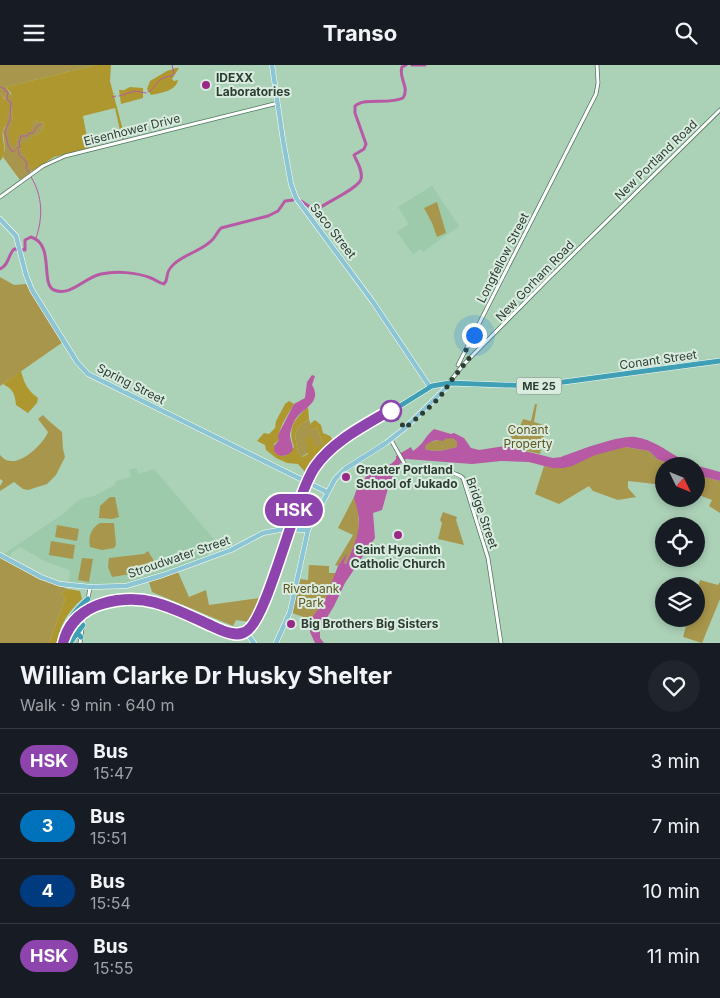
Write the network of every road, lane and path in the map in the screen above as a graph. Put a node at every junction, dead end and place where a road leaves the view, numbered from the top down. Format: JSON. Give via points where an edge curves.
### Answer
{"nodes":[{"id":1,"x":272,"y":65,"type":"edge"},
{"id":2,"x":597,"y":65,"type":"edge"},
{"id":3,"x":278,"y":103,"type":"junction"},
{"id":4,"x":720,"y":110,"type":"edge"},
{"id":5,"x":0,"y":197,"type":"edge"},
{"id":6,"x":0,"y":219,"type":"edge"},
{"id":7,"x":605,"y":222,"type":"joint"},
{"id":8,"x":466,"y":350,"type":"junction"},
{"id":9,"x":469,"y":359,"type":"junction"},
{"id":10,"x":720,"y":361,"type":"edge"},
{"id":11,"x":458,"y":365,"type":"dead end"},
{"id":12,"x":451,"y":382,"type":"junction"},
{"id":13,"x":460,"y":383,"type":"junction"},
{"id":14,"x":477,"y":383,"type":"junction"},
{"id":15,"x":430,"y":386,"type":"junction"},
{"id":16,"x":445,"y":390,"type":"junction"},
{"id":17,"x":390,"y":440,"type":"junction"},
{"id":18,"x":307,"y":482,"type":"junction"},
{"id":19,"x":328,"y":492,"type":"junction"},
{"id":20,"x":289,"y":529,"type":"junction"},
{"id":21,"x":308,"y":530,"type":"junction"},
{"id":22,"x":0,"y":555,"type":"edge"},
{"id":23,"x":90,"y":587,"type":"junction"},
{"id":24,"x":86,"y":603,"type":"junction"},
{"id":25,"x":84,"y":622,"type":"junction"},
{"id":26,"x":245,"y":632,"type":"junction"},
{"id":27,"x":75,"y":635,"type":"junction"},
{"id":28,"x":80,"y":640,"type":"edge"},
{"id":29,"x":62,"y":643,"type":"edge"},
{"id":30,"x":70,"y":643,"type":"edge"},
{"id":31,"x":254,"y":643,"type":"edge"},
{"id":32,"x":276,"y":643,"type":"edge"},
{"id":33,"x":501,"y":643,"type":"edge"}],
"edges":[{"from":1,"to":3,"type":"main road","name":"Saco Street"},
{"from":2,"to":8,"type":"street","name":"Longfellow Street","via":[[598,91]]},
{"from":3,"to":5,"type":"street","name":"Eisenhower Drive","via":[[65,156],[44,166]]},
{"from":3,"to":15,"type":"main road","name":"Saco Street","via":[[296,199],[373,302]]},
{"from":4,"to":7,"type":"street","name":"New Portland Road"},
{"from":6,"to":18,"type":"main road","name":"Spring Street","via":[[16,236],[32,290],[77,362],[88,373]]},
{"from":7,"to":9,"type":"street","name":"New Gorham Road"},
{"from":8,"to":9,"type":"street"},
{"from":8,"to":11,"type":"street","name":"Longfellow Street"},
{"from":9,"to":12,"type":"street","name":"New Gorham Road"},
{"from":10,"to":14,"type":"highway","name":"Conant Street","number":"ME 25","via":[[534,386]]},
{"from":12,"to":13,"type":"highway","number":"ME 25"},
{"from":12,"to":14,"type":"highway","number":"ME 25"},
{"from":12,"to":15,"type":"highway"},
{"from":12,"to":16,"type":"main road"},
{"from":13,"to":14,"type":"highway","number":"ME 25"},
{"from":13,"to":16,"type":"main road"},
{"from":15,"to":18,"type":"highway","via":[[339,444],[322,460]]},
{"from":16,"to":17,"type":"main road"},
{"from":17,"to":19,"type":"main road","via":[[345,469]]},
{"from":17,"to":33,"type":"street","name":"Bridge Street","via":[[408,470],[456,473],[464,481],[490,567]]},
{"from":18,"to":19,"type":"main road","name":"Spring Street"},
{"from":18,"to":20,"type":"highway"},
{"from":19,"to":21,"type":"main road"},
{"from":20,"to":21,"type":"main road","name":"Stroudwater Street"},
{"from":20,"to":23,"type":"main road","name":"Stroudwater Street","via":[[263,533],[231,551],[152,579],[126,586]]},
{"from":20,"to":26,"type":"highway","via":[[258,619]]},
{"from":21,"to":32,"type":"main road","via":[[290,612]]},
{"from":22,"to":23,"type":"main road","name":"Stroudwater Street","via":[[50,580],[74,587]]},
{"from":23,"to":24,"type":"street"},
{"from":24,"to":25,"type":"street","bridge":true},
{"from":24,"to":29,"type":"highway","via":[[68,620]]},
{"from":25,"to":27,"type":"highway"},
{"from":25,"to":28,"type":"street"},
{"from":26,"to":29,"type":"highway","via":[[228,634],[165,607],[128,601],[107,603],[86,612]]},
{"from":26,"to":31,"type":"main road"},
{"from":27,"to":28,"type":"highway","via":[[78,634]]},
{"from":27,"to":30,"type":"highway"}]}
